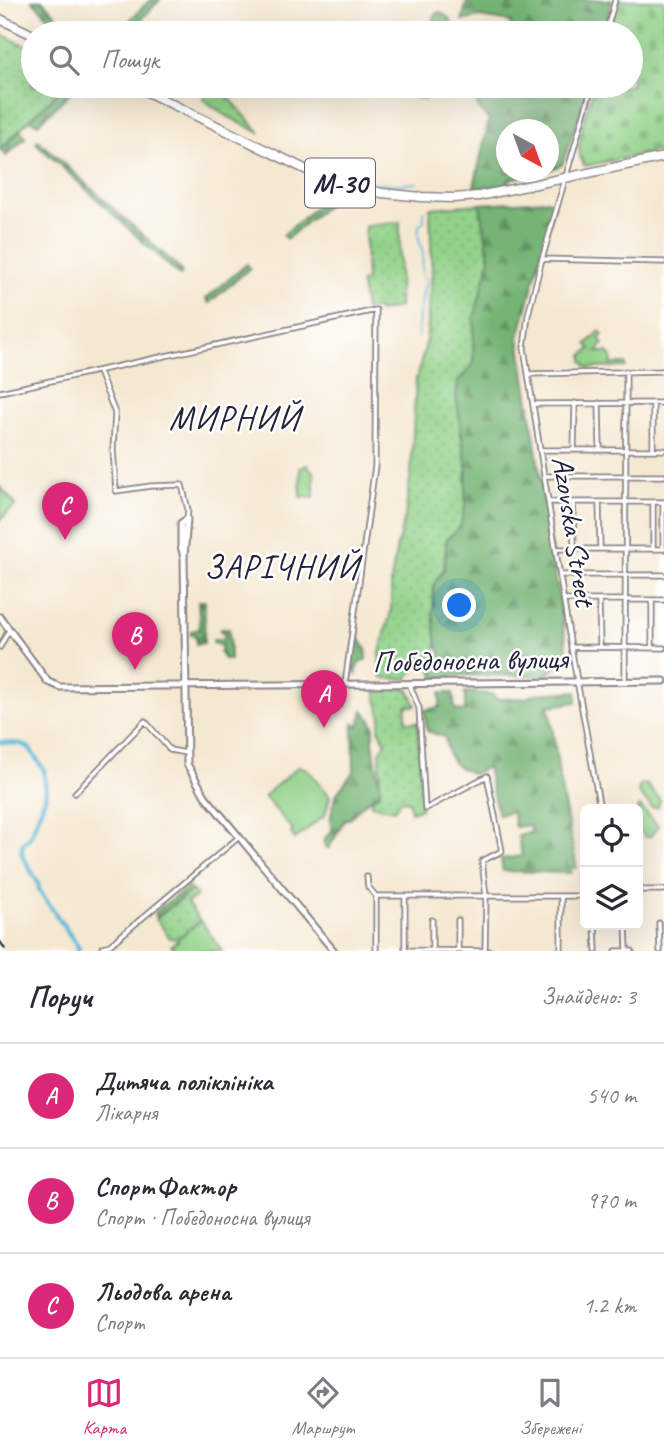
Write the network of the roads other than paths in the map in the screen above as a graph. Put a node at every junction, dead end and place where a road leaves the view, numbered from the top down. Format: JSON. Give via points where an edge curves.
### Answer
{"nodes":[{"id":1,"x":615,"y":0,"type":"edge"},
{"id":2,"x":0,"y":19,"type":"edge"},
{"id":3,"x":609,"y":21,"type":"edge"},
{"id":4,"x":21,"y":29,"type":"edge"},
{"id":5,"x":160,"y":98,"type":"edge"},
{"id":6,"x":588,"y":98,"type":"edge"},
{"id":7,"x":664,"y":157,"type":"edge"},
{"id":8,"x":565,"y":178,"type":"junction"},
{"id":9,"x":542,"y":259,"type":"junction"},
{"id":10,"x":664,"y":262,"type":"edge"},
{"id":11,"x":664,"y":370,"type":"edge"},
{"id":12,"x":626,"y":371,"type":"junction"},
{"id":13,"x":99,"y":372,"type":"junction"},
{"id":14,"x":528,"y":374,"type":"junction"},
{"id":15,"x":0,"y":392,"type":"edge"},
{"id":16,"x":626,"y":402,"type":"junction"},
{"id":17,"x":575,"y":403,"type":"junction"},
{"id":18,"x":599,"y":403,"type":"junction"},
{"id":19,"x":653,"y":403,"type":"junction"},
{"id":20,"x":664,"y":403,"type":"edge"},
{"id":21,"x":533,"y":404,"type":"junction"},
{"id":22,"x":541,"y":450,"type":"junction"},
{"id":23,"x":600,"y":450,"type":"junction"},
{"id":24,"x":625,"y":450,"type":"junction"},
{"id":25,"x":653,"y":450,"type":"junction"},
{"id":26,"x":664,"y":450,"type":"edge"},
{"id":27,"x":574,"y":451,"type":"junction"},
{"id":28,"x":545,"y":476,"type":"junction"},
{"id":29,"x":626,"y":476,"type":"junction"},
{"id":30,"x":664,"y":476,"type":"edge"},
{"id":31,"x":549,"y":502,"type":"junction"},
{"id":32,"x":573,"y":502,"type":"junction"},
{"id":33,"x":599,"y":502,"type":"junction"},
{"id":34,"x":626,"y":502,"type":"junction"},
{"id":35,"x":653,"y":502,"type":"junction"},
{"id":36,"x":663,"y":502,"type":"edge"},
{"id":37,"x":187,"y":519,"type":"joint"},
{"id":38,"x":600,"y":548,"type":"junction"},
{"id":39,"x":556,"y":549,"type":"junction"},
{"id":40,"x":574,"y":549,"type":"junction"},
{"id":41,"x":625,"y":549,"type":"junction"},
{"id":42,"x":653,"y":549,"type":"junction"},
{"id":43,"x":664,"y":549,"type":"edge"},
{"id":44,"x":560,"y":575,"type":"junction"},
{"id":45,"x":625,"y":575,"type":"junction"},
{"id":46,"x":664,"y":575,"type":"edge"},
{"id":47,"x":564,"y":600,"type":"junction"},
{"id":48,"x":599,"y":600,"type":"junction"},
{"id":49,"x":664,"y":600,"type":"edge"},
{"id":50,"x":625,"y":601,"type":"junction"},
{"id":51,"x":652,"y":601,"type":"junction"},
{"id":52,"x":0,"y":617,"type":"edge"},
{"id":53,"x":9,"y":630,"type":"junction"},
{"id":54,"x":0,"y":647,"type":"edge"},
{"id":55,"x":625,"y":647,"type":"junction"},
{"id":56,"x":570,"y":648,"type":"junction"},
{"id":57,"x":600,"y":648,"type":"junction"},
{"id":58,"x":652,"y":648,"type":"junction"},
{"id":59,"x":664,"y":648,"type":"edge"},
{"id":60,"x":576,"y":680,"type":"junction"},
{"id":61,"x":664,"y":681,"type":"edge"},
{"id":62,"x":625,"y":682,"type":"junction"},
{"id":63,"x":409,"y":683,"type":"junction"},
{"id":64,"x":345,"y":684,"type":"junction"},
{"id":65,"x":185,"y":686,"type":"junction"},
{"id":66,"x":186,"y":752,"type":"junction"},
{"id":67,"x":75,"y":793,"type":"dead end"},
{"id":68,"x":599,"y":804,"type":"edge"},
{"id":69,"x":239,"y":837,"type":"junction"},
{"id":70,"x":366,"y":877,"type":"dead end"},
{"id":71,"x":643,"y":890,"type":"edge"},
{"id":72,"x":664,"y":890,"type":"edge"},
{"id":73,"x":376,"y":896,"type":"junction"},
{"id":74,"x":486,"y":896,"type":"junction"},
{"id":75,"x":561,"y":896,"type":"junction"},
{"id":76,"x":580,"y":896,"type":"edge"},
{"id":77,"x":405,"y":897,"type":"junction"},
{"id":78,"x":432,"y":920,"type":"dead end"},
{"id":79,"x":458,"y":920,"type":"dead end"},
{"id":80,"x":659,"y":923,"type":"dead end"},
{"id":81,"x":595,"y":930,"type":"edge"},
{"id":82,"x":627,"y":930,"type":"edge"},
{"id":83,"x":103,"y":947,"type":"dead end"},
{"id":84,"x":432,"y":950,"type":"edge"},
{"id":85,"x":334,"y":951,"type":"edge"},
{"id":86,"x":376,"y":951,"type":"edge"},
{"id":87,"x":404,"y":951,"type":"edge"},
{"id":88,"x":458,"y":951,"type":"edge"},
{"id":89,"x":485,"y":951,"type":"edge"},
{"id":90,"x":491,"y":951,"type":"edge"},
{"id":91,"x":561,"y":951,"type":"edge"},
{"id":92,"x":596,"y":951,"type":"edge"},
{"id":93,"x":616,"y":951,"type":"edge"},
{"id":94,"x":629,"y":951,"type":"edge"},
{"id":95,"x":660,"y":951,"type":"edge"}],
"edges":[{"from":1,"to":3,"type":"street"},
{"from":2,"to":4,"type":"highway"},
{"from":5,"to":8,"type":"highway","number":"М-30","via":[[315,174],[382,192],[453,198]]},
{"from":6,"to":8,"type":"street","name":"Azovska Street"},
{"from":7,"to":8,"type":"highway","number":"М-30"},
{"from":8,"to":9,"type":"street","name":"Azovska Street"},
{"from":9,"to":10,"type":"street"},
{"from":9,"to":14,"type":"street","name":"Azovska Street","via":[[525,337]]},
{"from":11,"to":12,"type":"street"},
{"from":12,"to":14,"type":"street"},
{"from":12,"to":16,"type":"street"},
{"from":13,"to":15,"type":"street"},
{"from":13,"to":37,"type":"street","via":[[115,414],[116,491],[182,485]]},
{"from":13,"to":64,"type":"street","via":[[376,310],[375,466]]},
{"from":14,"to":21,"type":"street","name":"Azovska Street"},
{"from":16,"to":18,"type":"street"},
{"from":16,"to":19,"type":"street"},
{"from":16,"to":24,"type":"street"},
{"from":17,"to":18,"type":"street"},
{"from":17,"to":21,"type":"street"},
{"from":17,"to":27,"type":"street"},
{"from":18,"to":23,"type":"street"},
{"from":19,"to":20,"type":"street"},
{"from":19,"to":25,"type":"street"},
{"from":21,"to":22,"type":"street","name":"Azovska Street"},
{"from":22,"to":27,"type":"street"},
{"from":22,"to":28,"type":"street","name":"Azovska Street"},
{"from":23,"to":24,"type":"street"},
{"from":23,"to":27,"type":"street"},
{"from":24,"to":25,"type":"street"},
{"from":24,"to":29,"type":"street"},
{"from":25,"to":26,"type":"street"},
{"from":28,"to":29,"type":"street"},
{"from":28,"to":31,"type":"street","name":"Azovska Street"},
{"from":29,"to":30,"type":"street"},
{"from":29,"to":34,"type":"street"},
{"from":31,"to":32,"type":"street"},
{"from":31,"to":39,"type":"street","name":"Azovska Street"},
{"from":32,"to":33,"type":"street"},
{"from":32,"to":40,"type":"street"},
{"from":33,"to":34,"type":"street"},
{"from":33,"to":38,"type":"street"},
{"from":34,"to":35,"type":"street"},
{"from":34,"to":41,"type":"street"},
{"from":35,"to":36,"type":"street"},
{"from":35,"to":42,"type":"street"},
{"from":36,"to":43,"type":"street"},
{"from":37,"to":65,"type":"street","via":[[181,523]]},
{"from":38,"to":40,"type":"street"},
{"from":38,"to":41,"type":"street"},
{"from":39,"to":40,"type":"street"},
{"from":39,"to":44,"type":"street","name":"Azovska Street"},
{"from":41,"to":42,"type":"street"},
{"from":41,"to":45,"type":"street"},
{"from":42,"to":43,"type":"street"},
{"from":44,"to":45,"type":"street"},
{"from":44,"to":47,"type":"street","name":"Azovska Street"},
{"from":45,"to":46,"type":"street"},
{"from":45,"to":50,"type":"street"},
{"from":47,"to":48,"type":"street"},
{"from":47,"to":56,"type":"street","name":"Azovska Street"},
{"from":48,"to":50,"type":"street"},
{"from":48,"to":57,"type":"street"},
{"from":49,"to":51,"type":"street"},
{"from":50,"to":51,"type":"street"},
{"from":50,"to":55,"type":"street"},
{"from":51,"to":58,"type":"street"},
{"from":52,"to":53,"type":"street"},
{"from":53,"to":54,"type":"street"},
{"from":53,"to":65,"type":"street","name":"Победоносна вулиця","via":[[55,686]]},
{"from":55,"to":57,"type":"street"},
{"from":55,"to":58,"type":"street"},
{"from":55,"to":62,"type":"street"},
{"from":56,"to":57,"type":"street"},
{"from":56,"to":60,"type":"street","name":"Azovska Street"},
{"from":58,"to":59,"type":"street"},
{"from":60,"to":62,"type":"street","name":"Победоносна вулиця"},
{"from":60,"to":63,"type":"street","name":"Победоносна вулиця"},
{"from":60,"to":68,"type":"street","name":"Azovska Street"},
{"from":61,"to":62,"type":"street","name":"Победоносна вулиця"},
{"from":63,"to":64,"type":"street","name":"Победоносна вулиця"},
{"from":63,"to":74,"type":"street","via":[[419,708],[425,809],[486,776],[502,851],[482,861]]},
{"from":64,"to":65,"type":"street","name":"Победоносна вулиця"},
{"from":65,"to":66,"type":"street"},
{"from":66,"to":67,"type":"street","via":[[170,750],[145,721]]},
{"from":66,"to":69,"type":"street","via":[[199,788]]},
{"from":69,"to":83,"type":"street"},
{"from":69,"to":85,"type":"street"},
{"from":70,"to":73,"type":"street"},
{"from":71,"to":72,"type":"street"},
{"from":73,"to":77,"type":"street"},
{"from":73,"to":86,"type":"street"},
{"from":74,"to":75,"type":"street"},
{"from":74,"to":77,"type":"street"},
{"from":74,"to":89,"type":"street"},
{"from":75,"to":76,"type":"street"},
{"from":75,"to":91,"type":"street"},
{"from":77,"to":87,"type":"street"},
{"from":78,"to":84,"type":"street"},
{"from":79,"to":88,"type":"street"},
{"from":80,"to":95,"type":"street"},
{"from":81,"to":92,"type":"street"},
{"from":82,"to":94,"type":"street"},
{"from":84,"to":87,"type":"street"},
{"from":84,"to":88,"type":"street"},
{"from":88,"to":89,"type":"street"},
{"from":89,"to":90,"type":"street"},
{"from":93,"to":94,"type":"street"}]}
